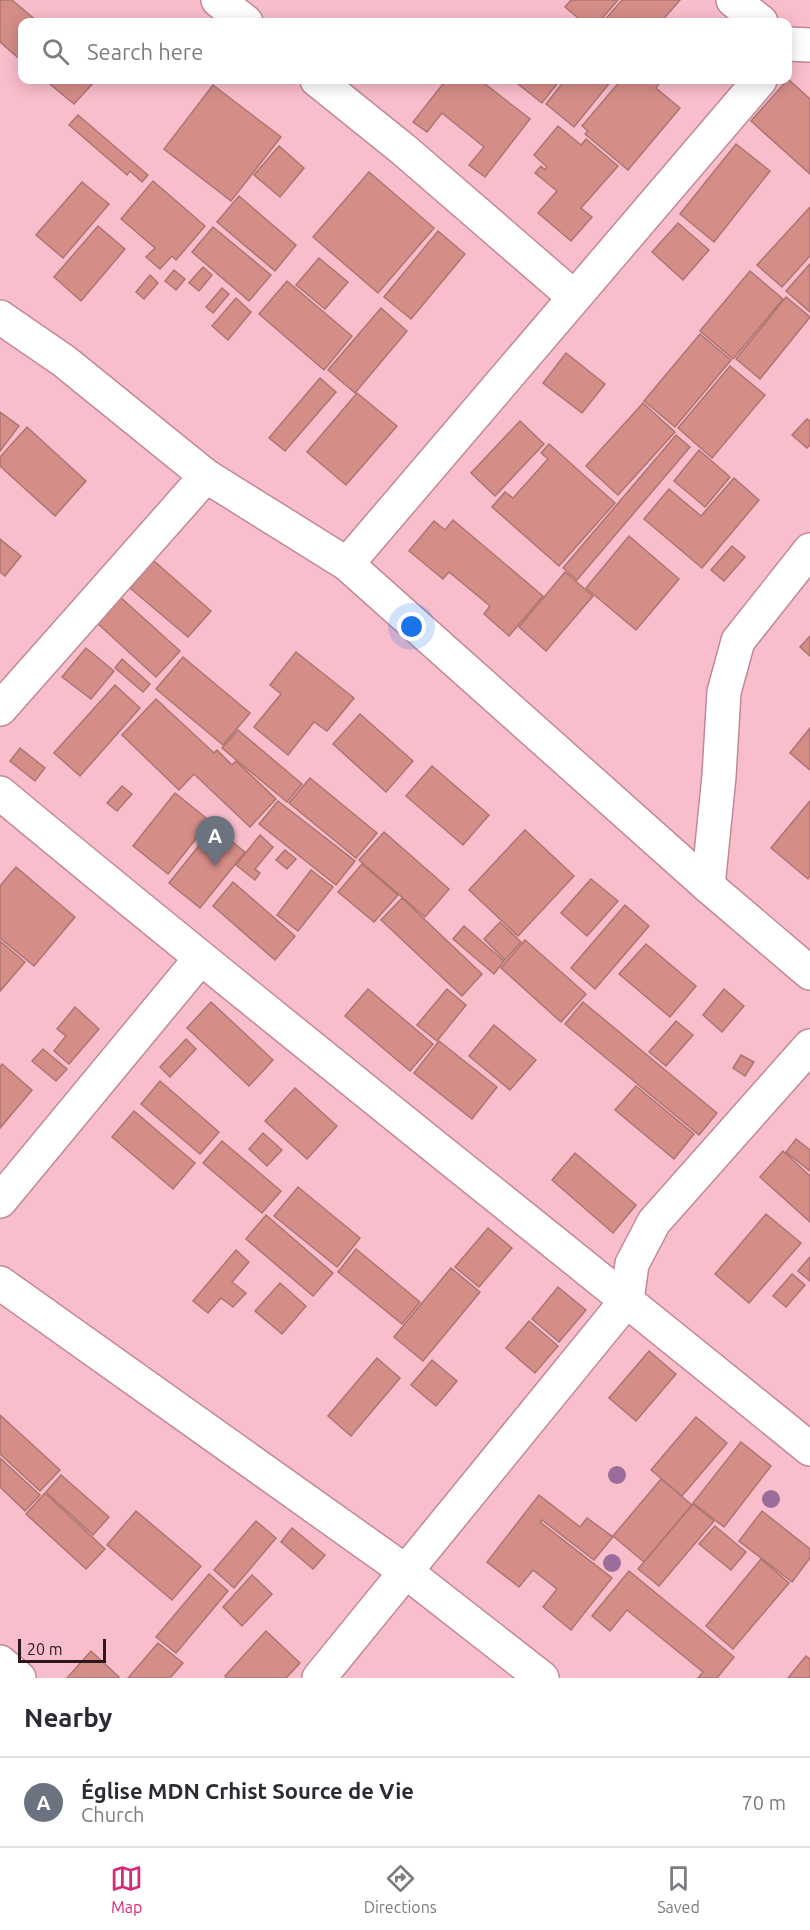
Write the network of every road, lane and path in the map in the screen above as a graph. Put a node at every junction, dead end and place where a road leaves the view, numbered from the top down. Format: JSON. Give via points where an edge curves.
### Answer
{"nodes":[{"id":1,"x":219,"y":0,"type":"edge"},
{"id":2,"x":734,"y":0,"type":"edge"},
{"id":3,"x":241,"y":18,"type":"edge"},
{"id":4,"x":756,"y":18,"type":"edge"},
{"id":5,"x":322,"y":84,"type":"edge"},
{"id":6,"x":757,"y":84,"type":"edge"},
{"id":7,"x":574,"y":297,"type":"junction"},
{"id":8,"x":0,"y":317,"type":"edge"},
{"id":9,"x":206,"y":476,"type":"junction"},
{"id":10,"x":810,"y":550,"type":"edge"},
{"id":11,"x":347,"y":564,"type":"junction"},
{"id":12,"x":0,"y":709,"type":"edge"},
{"id":13,"x":0,"y":793,"type":"edge"},
{"id":14,"x":708,"y":886,"type":"junction"},
{"id":15,"x":200,"y":959,"type":"junction"},
{"id":16,"x":810,"y":973,"type":"edge"},
{"id":17,"x":810,"y":1046,"type":"edge"},
{"id":18,"x":0,"y":1201,"type":"edge"},
{"id":19,"x":0,"y":1283,"type":"edge"},
{"id":20,"x":627,"y":1300,"type":"junction"},
{"id":21,"x":810,"y":1449,"type":"edge"},
{"id":22,"x":405,"y":1571,"type":"junction"},
{"id":23,"x":0,"y":1662,"type":"edge"},
{"id":24,"x":19,"y":1678,"type":"edge"},
{"id":25,"x":319,"y":1678,"type":"edge"},
{"id":26,"x":542,"y":1678,"type":"edge"}],
"edges":[{"from":1,"to":3,"type":"street"},
{"from":2,"to":4,"type":"street"},
{"from":5,"to":7,"type":"street"},
{"from":6,"to":7,"type":"street"},
{"from":7,"to":11,"type":"street"},
{"from":8,"to":9,"type":"street","via":[[64,361]]},
{"from":9,"to":11,"type":"street"},
{"from":9,"to":12,"type":"street"},
{"from":10,"to":14,"type":"street","via":[[738,641],[724,692]]},
{"from":11,"to":14,"type":"street"},
{"from":13,"to":15,"type":"street"},
{"from":14,"to":16,"type":"street"},
{"from":15,"to":18,"type":"street"},
{"from":15,"to":20,"type":"street"},
{"from":17,"to":20,"type":"street","via":[[654,1222],[632,1264]]},
{"from":19,"to":22,"type":"street"},
{"from":20,"to":21,"type":"street"},
{"from":20,"to":22,"type":"street"},
{"from":22,"to":25,"type":"street"},
{"from":22,"to":26,"type":"street"},
{"from":23,"to":24,"type":"street"}]}
